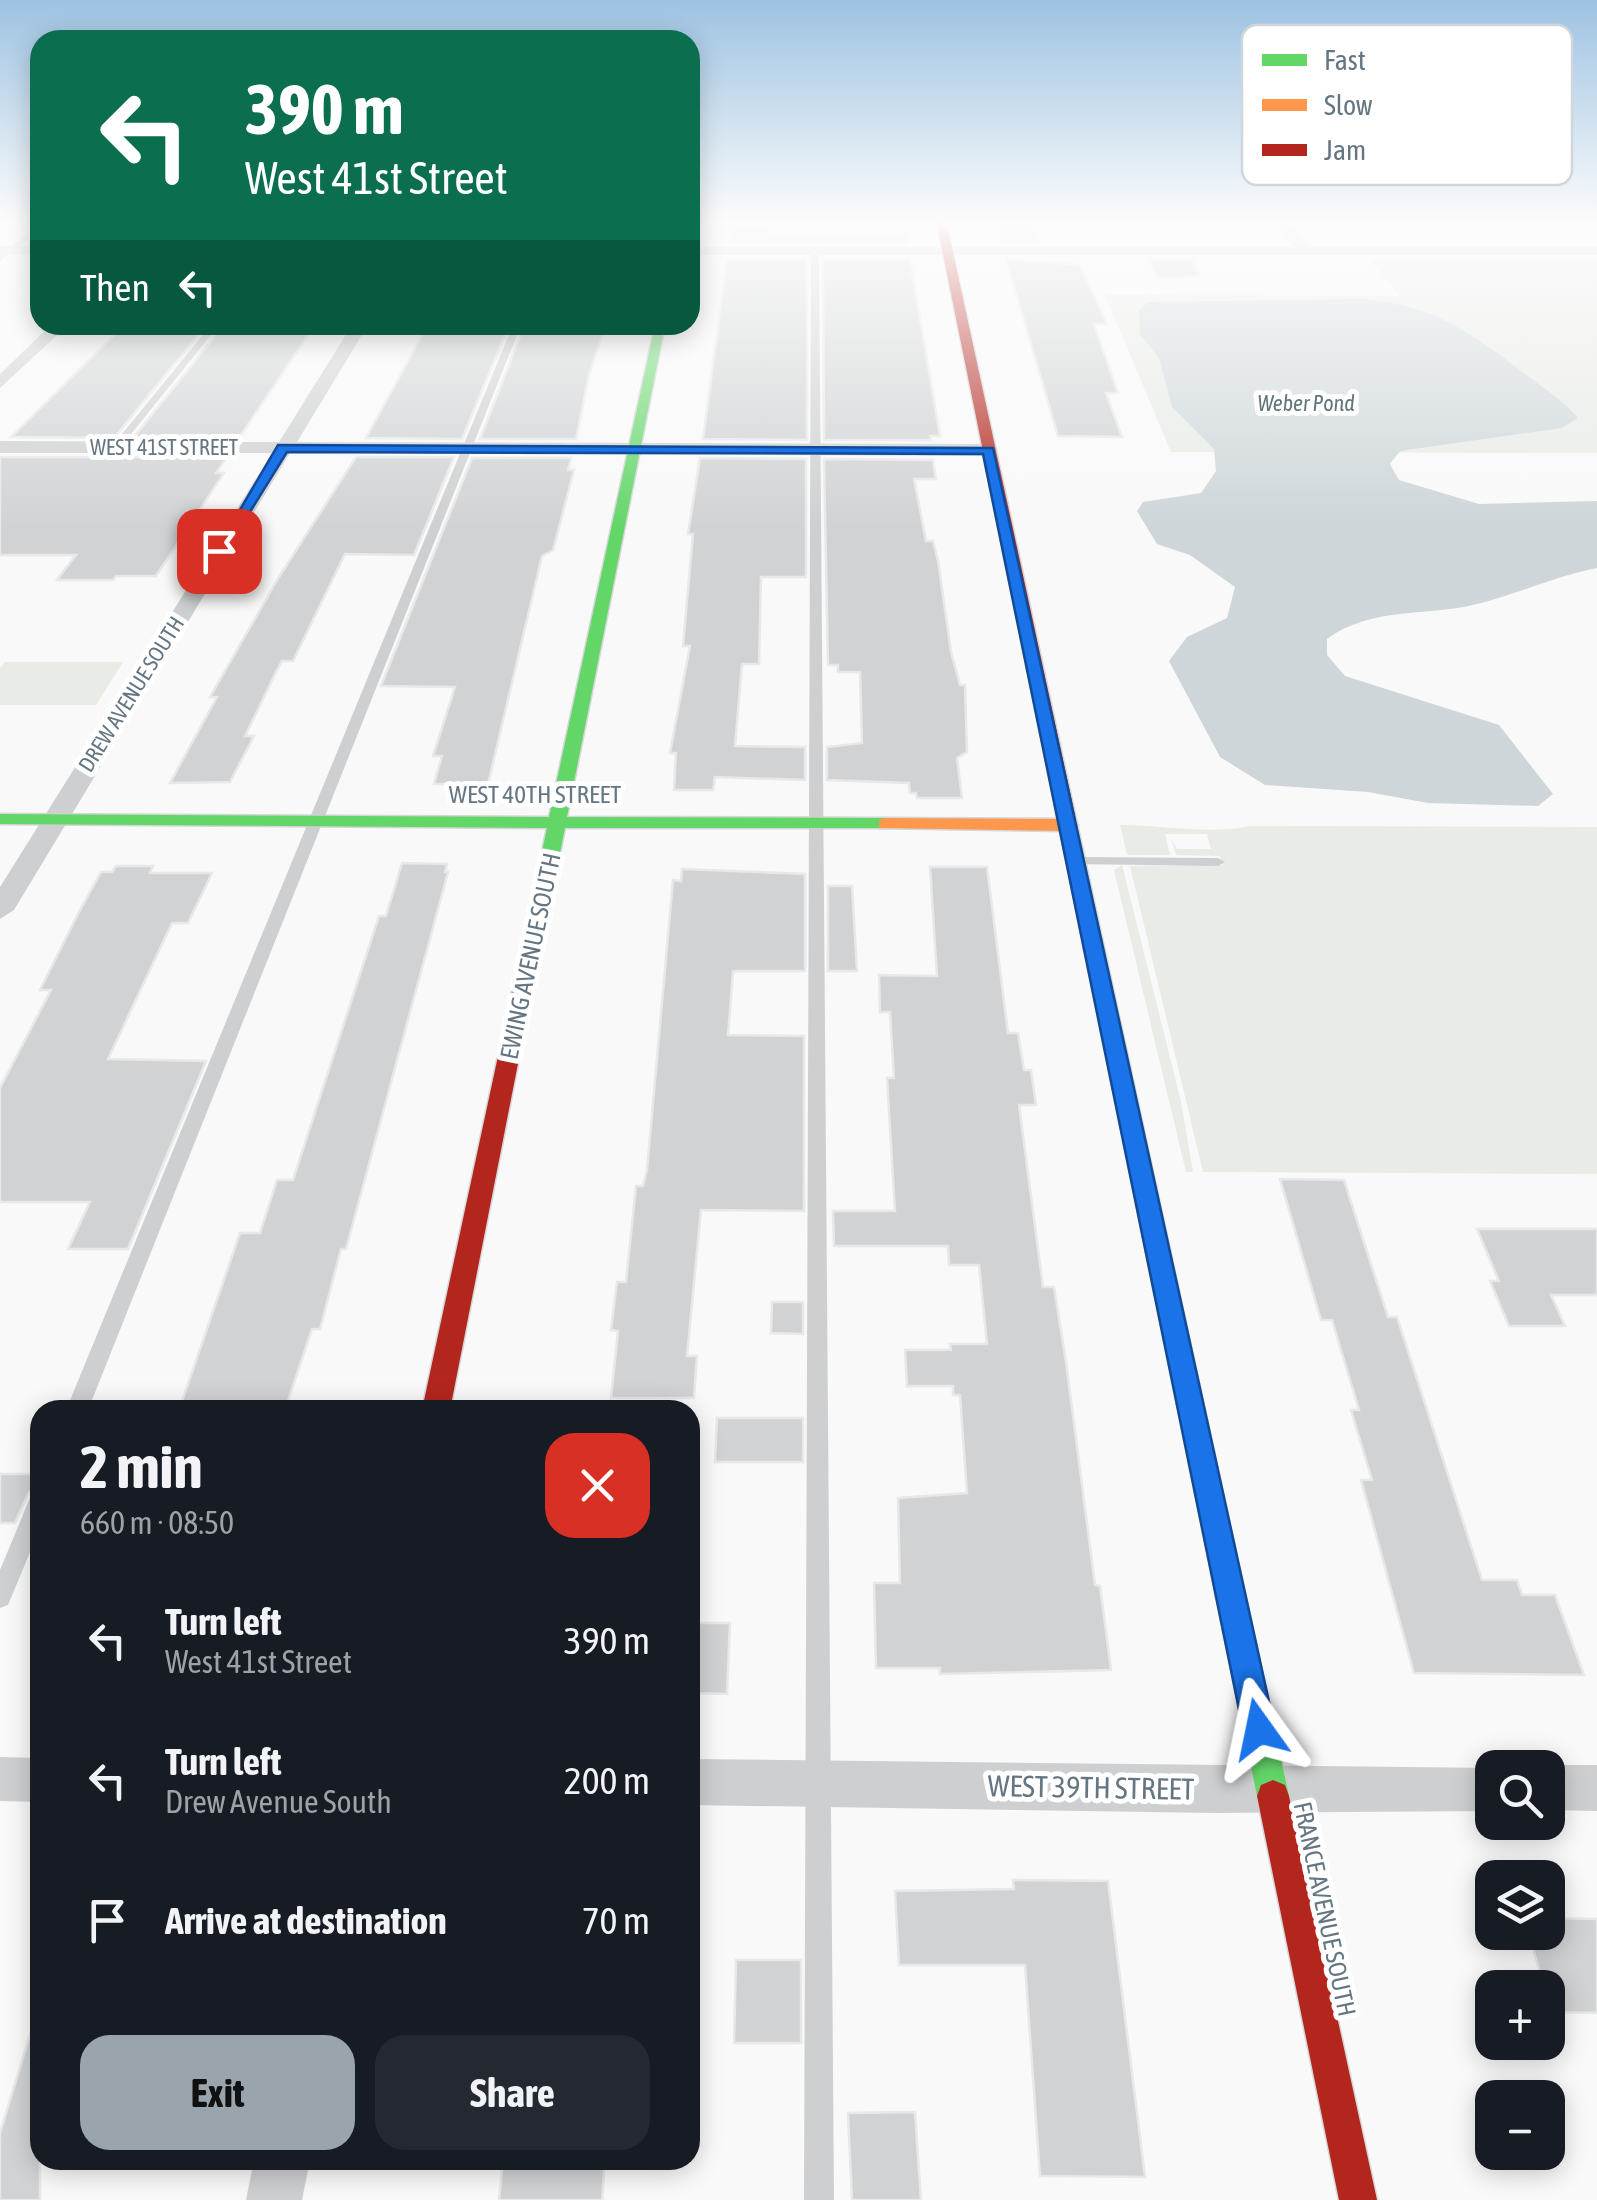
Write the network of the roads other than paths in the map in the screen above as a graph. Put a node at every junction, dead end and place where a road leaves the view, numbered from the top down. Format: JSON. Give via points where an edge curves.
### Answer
{"nodes":[{"id":1,"x":815,"y":323,"type":"edge"},
{"id":2,"x":964,"y":323,"type":"edge"},
{"id":3,"x":49,"y":335,"type":"edge"},
{"id":4,"x":208,"y":335,"type":"edge"},
{"id":5,"x":354,"y":335,"type":"edge"},
{"id":6,"x":512,"y":335,"type":"edge"},
{"id":7,"x":658,"y":335,"type":"edge"},
{"id":8,"x":0,"y":382,"type":"edge"},
{"id":9,"x":0,"y":447,"type":"edge"},
{"id":10,"x":116,"y":447,"type":"junction"},
{"id":11,"x":283,"y":448,"type":"junction"},
{"id":12,"x":467,"y":448,"type":"junction"},
{"id":13,"x":632,"y":449,"type":"junction"},
{"id":14,"x":816,"y":450,"type":"junction"},
{"id":15,"x":989,"y":450,"type":"junction"},
{"id":16,"x":0,"y":819,"type":"edge"},
{"id":17,"x":53,"y":820,"type":"junction"},
{"id":18,"x":317,"y":820,"type":"junction"},
{"id":19,"x":557,"y":822,"type":"junction"},
{"id":20,"x":818,"y":823,"type":"junction"},
{"id":21,"x":1070,"y":825,"type":"junction"},
{"id":22,"x":1077,"y":861,"type":"junction"},
{"id":23,"x":1218,"y":862,"type":"dead end"},
{"id":24,"x":0,"y":910,"type":"edge"},
{"id":25,"x":81,"y":1400,"type":"edge"},
{"id":26,"x":438,"y":1400,"type":"edge"},
{"id":27,"x":30,"y":1524,"type":"edge"},
{"id":28,"x":0,"y":1598,"type":"edge"},
{"id":29,"x":0,"y":1780,"type":"edge"},
{"id":30,"x":30,"y":1780,"type":"edge"},
{"id":31,"x":700,"y":1782,"type":"edge"},
{"id":32,"x":816,"y":1782,"type":"junction"},
{"id":33,"x":1272,"y":1788,"type":"junction"},
{"id":34,"x":1475,"y":1788,"type":"edge"},
{"id":35,"x":1565,"y":1788,"type":"edge"},
{"id":36,"x":1597,"y":1788,"type":"edge"},
{"id":37,"x":280,"y":2170,"type":"edge"},
{"id":38,"x":274,"y":2200,"type":"edge"},
{"id":39,"x":820,"y":2200,"type":"edge"},
{"id":40,"x":1358,"y":2200,"type":"edge"}],
"edges":[{"from":1,"to":14,"type":"lane"},
{"from":2,"to":15,"type":"main road","name":"FRANCE AVENUE SOUTH"},
{"from":3,"to":8,"type":"street"},
{"from":4,"to":10,"type":"lane"},
{"from":5,"to":11,"type":"street","name":"DREW AVENUE SOUTH"},
{"from":6,"to":12,"type":"lane"},
{"from":7,"to":13,"type":"main road","name":"EWING AVENUE SOUTH"},
{"from":9,"to":10,"type":"street","name":"WEST 41ST STREET"},
{"from":10,"to":11,"type":"street","name":"WEST 41ST STREET"},
{"from":11,"to":12,"type":"street","name":"WEST 41ST STREET"},
{"from":11,"to":17,"type":"street","name":"DREW AVENUE SOUTH"},
{"from":12,"to":13,"type":"street","name":"WEST 41ST STREET"},
{"from":12,"to":18,"type":"lane"},
{"from":13,"to":14,"type":"street","name":"WEST 41ST STREET"},
{"from":13,"to":19,"type":"main road","name":"EWING AVENUE SOUTH"},
{"from":14,"to":15,"type":"street","name":"WEST 41ST STREET"},
{"from":14,"to":20,"type":"lane"},
{"from":15,"to":21,"type":"main road","name":"FRANCE AVENUE SOUTH"},
{"from":16,"to":17,"type":"main road","name":"WEST 40TH STREET"},
{"from":17,"to":18,"type":"main road","name":"WEST 40TH STREET"},
{"from":17,"to":24,"type":"street","name":"DREW AVENUE SOUTH"},
{"from":18,"to":19,"type":"main road","name":"WEST 40TH STREET"},
{"from":18,"to":25,"type":"lane"},
{"from":19,"to":20,"type":"main road","name":"WEST 40TH STREET"},
{"from":19,"to":26,"type":"main road","name":"EWING AVENUE SOUTH"},
{"from":20,"to":21,"type":"main road","name":"WEST 40TH STREET"},
{"from":20,"to":32,"type":"lane"},
{"from":21,"to":22,"type":"main road","name":"FRANCE AVENUE SOUTH"},
{"from":22,"to":23,"type":"lane"},
{"from":22,"to":33,"type":"main road","name":"FRANCE AVENUE SOUTH"},
{"from":27,"to":28,"type":"lane"},
{"from":29,"to":30,"type":"street"},
{"from":31,"to":32,"type":"street","name":"WEST 39TH STREET"},
{"from":32,"to":33,"type":"street","name":"WEST 39TH STREET"},
{"from":32,"to":39,"type":"lane"},
{"from":33,"to":34,"type":"street","name":"WEST 39TH STREET"},
{"from":33,"to":40,"type":"main road","name":"FRANCE AVENUE SOUTH"},
{"from":35,"to":36,"type":"street"},
{"from":37,"to":38,"type":"street"}]}
